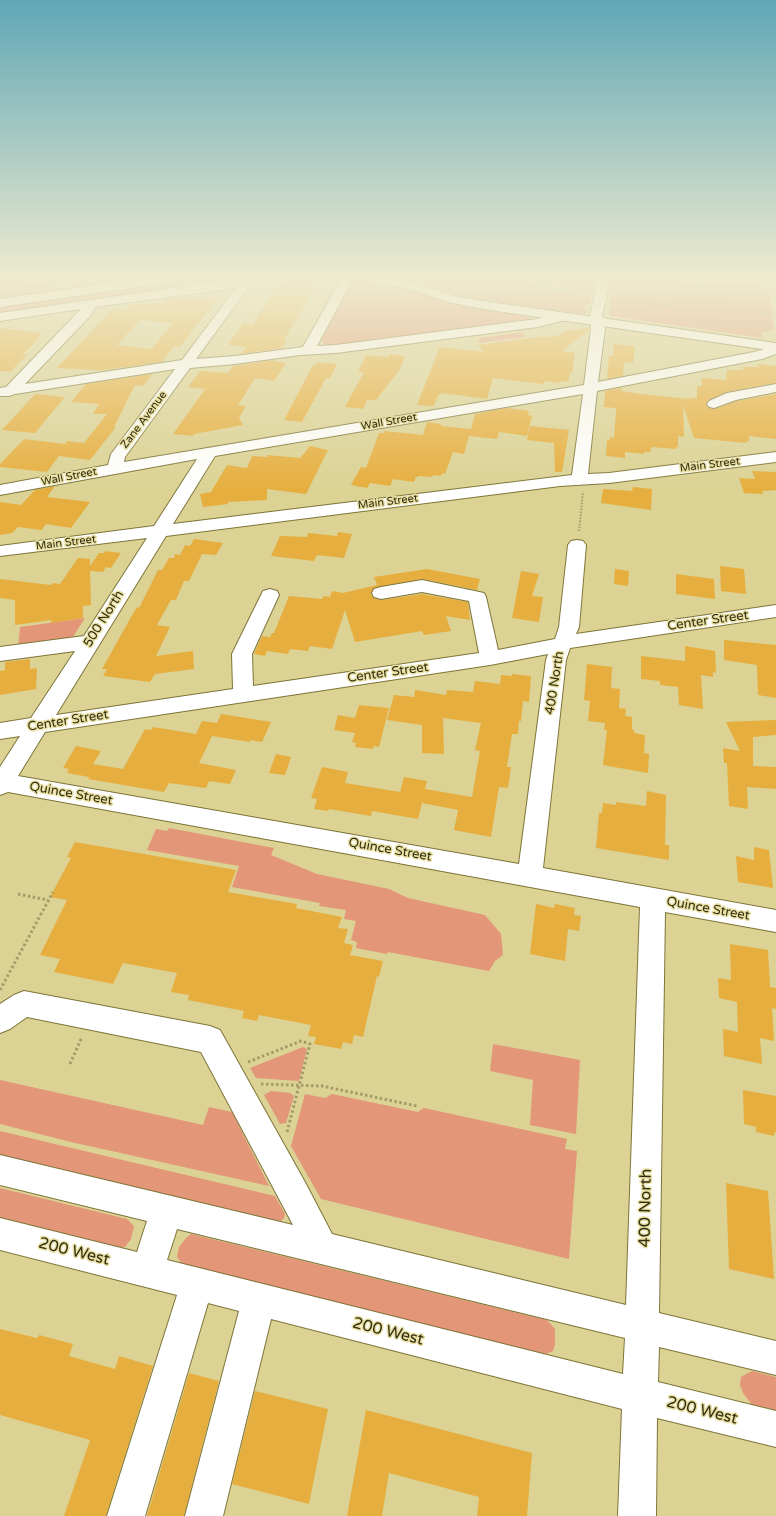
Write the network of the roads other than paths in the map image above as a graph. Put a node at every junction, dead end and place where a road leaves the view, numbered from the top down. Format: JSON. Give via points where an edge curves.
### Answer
{"nodes":[{"id":1,"x":50,"y":348,"type":"edge"},
{"id":2,"x":198,"y":348,"type":"edge"},
{"id":3,"x":346,"y":348,"type":"edge"},
{"id":4,"x":596,"y":348,"type":"edge"},
{"id":5,"x":776,"y":349,"type":"edge"},
{"id":6,"x":308,"y":350,"type":"joint"},
{"id":7,"x":186,"y":363,"type":"junction"},
{"id":8,"x":591,"y":388,"type":"junction"},
{"id":9,"x":776,"y":388,"type":"edge"},
{"id":10,"x":6,"y":391,"type":"edge"},
{"id":11,"x":0,"y":402,"type":"edge"},
{"id":12,"x":714,"y":404,"type":"dead end"},
{"id":13,"x":209,"y":453,"type":"junction"},
{"id":14,"x":776,"y":457,"type":"edge"},
{"id":15,"x":115,"y":468,"type":"junction"},
{"id":16,"x":581,"y":486,"type":"junction"},
{"id":17,"x":0,"y":490,"type":"edge"},
{"id":18,"x":160,"y":530,"type":"junction"},
{"id":19,"x":577,"y":545,"type":"road end"},
{"id":20,"x":0,"y":551,"type":"edge"},
{"id":21,"x":381,"y":593,"type":"dead end"},
{"id":22,"x":270,"y":595,"type":"dead end"},
{"id":23,"x":776,"y":611,"type":"edge"},
{"id":24,"x":90,"y":642,"type":"junction"},
{"id":25,"x":562,"y":644,"type":"junction"},
{"id":26,"x":0,"y":654,"type":"edge"},
{"id":27,"x":490,"y":658,"type":"junction"},
{"id":28,"x":243,"y":694,"type":"junction"},
{"id":29,"x":38,"y":726,"type":"junction"},
{"id":30,"x":0,"y":731,"type":"edge"},
{"id":31,"x":1,"y":784,"type":"edge"},
{"id":32,"x":530,"y":876,"type":"junction"},
{"id":33,"x":653,"y":900,"type":"junction"},
{"id":34,"x":776,"y":921,"type":"edge"},
{"id":35,"x":0,"y":1020,"type":"edge"},
{"id":36,"x":0,"y":1170,"type":"edge"},
{"id":37,"x":167,"y":1210,"type":"junction"},
{"id":38,"x":0,"y":1234,"type":"edge"},
{"id":39,"x":321,"y":1247,"type":"junction"},
{"id":40,"x":146,"y":1271,"type":"junction"},
{"id":41,"x":197,"y":1284,"type":"junction"},
{"id":42,"x":259,"y":1300,"type":"junction"},
{"id":43,"x":643,"y":1326,"type":"junction"},
{"id":44,"x":776,"y":1358,"type":"edge"},
{"id":45,"x":640,"y":1395,"type":"junction"},
{"id":46,"x":776,"y":1429,"type":"edge"},
{"id":47,"x":126,"y":1516,"type":"edge"},
{"id":48,"x":204,"y":1516,"type":"edge"},
{"id":49,"x":636,"y":1516,"type":"edge"}],
"edges":[{"from":1,"to":10,"type":"street"},
{"from":2,"to":7,"type":"street","name":"Zane Avenue"},
{"from":3,"to":6,"type":"street"},
{"from":4,"to":8,"type":"street"},
{"from":5,"to":8,"type":"street","name":"Wall Street","via":[[757,356]]},
{"from":6,"to":7,"type":"street","via":[[235,360]]},
{"from":7,"to":10,"type":"street"},
{"from":7,"to":15,"type":"street","name":"Zane Avenue","via":[[117,457]]},
{"from":8,"to":13,"type":"street","name":"Wall Street"},
{"from":8,"to":16,"type":"street"},
{"from":9,"to":12,"type":"street","via":[[732,396]]},
{"from":10,"to":11,"type":"street"},
{"from":13,"to":15,"type":"street","name":"Wall Street"},
{"from":13,"to":18,"type":"street","name":"500 North"},
{"from":14,"to":16,"type":"street","name":"Main Street"},
{"from":15,"to":17,"type":"street","name":"Wall Street"},
{"from":16,"to":18,"type":"street","name":"Main Street","via":[[560,481]]},
{"from":18,"to":20,"type":"street","name":"Main Street"},
{"from":18,"to":24,"type":"street","name":"500 North"},
{"from":19,"to":25,"type":"street","name":"400 North","via":[[568,627]]},
{"from":21,"to":27,"type":"street","via":[[422,586],[477,597]]},
{"from":22,"to":28,"type":"street","via":[[242,654]]},
{"from":23,"to":25,"type":"street","name":"Center Street"},
{"from":24,"to":26,"type":"street"},
{"from":24,"to":29,"type":"street","name":"500 North"},
{"from":25,"to":27,"type":"street","name":"Center Street"},
{"from":25,"to":32,"type":"street","name":"400 North","via":[[556,660]]},
{"from":27,"to":28,"type":"street","name":"Center Street"},
{"from":28,"to":29,"type":"street","name":"Center Street"},
{"from":29,"to":30,"type":"street","name":"Center Street"},
{"from":29,"to":31,"type":"street","name":"500 North"},
{"from":31,"to":32,"type":"street","name":"Quince Street"},
{"from":32,"to":33,"type":"street","name":"Quince Street"},
{"from":33,"to":34,"type":"street","name":"Quince Street"},
{"from":33,"to":43,"type":"street","name":"400 North"},
{"from":35,"to":39,"type":"street","via":[[24,1004],[210,1040]]},
{"from":36,"to":37,"type":"street"},
{"from":37,"to":39,"type":"street"},
{"from":37,"to":40,"type":"street"},
{"from":38,"to":40,"type":"street","name":"200 West"},
{"from":39,"to":43,"type":"street"},
{"from":40,"to":41,"type":"street","name":"200 West"},
{"from":41,"to":42,"type":"street","name":"200 West"},
{"from":41,"to":47,"type":"street"},
{"from":42,"to":45,"type":"street","name":"200 West"},
{"from":42,"to":48,"type":"street"},
{"from":43,"to":44,"type":"street"},
{"from":43,"to":45,"type":"street","name":"400 North"},
{"from":45,"to":46,"type":"street","name":"200 West"},
{"from":45,"to":49,"type":"street","name":"400 North"}]}
